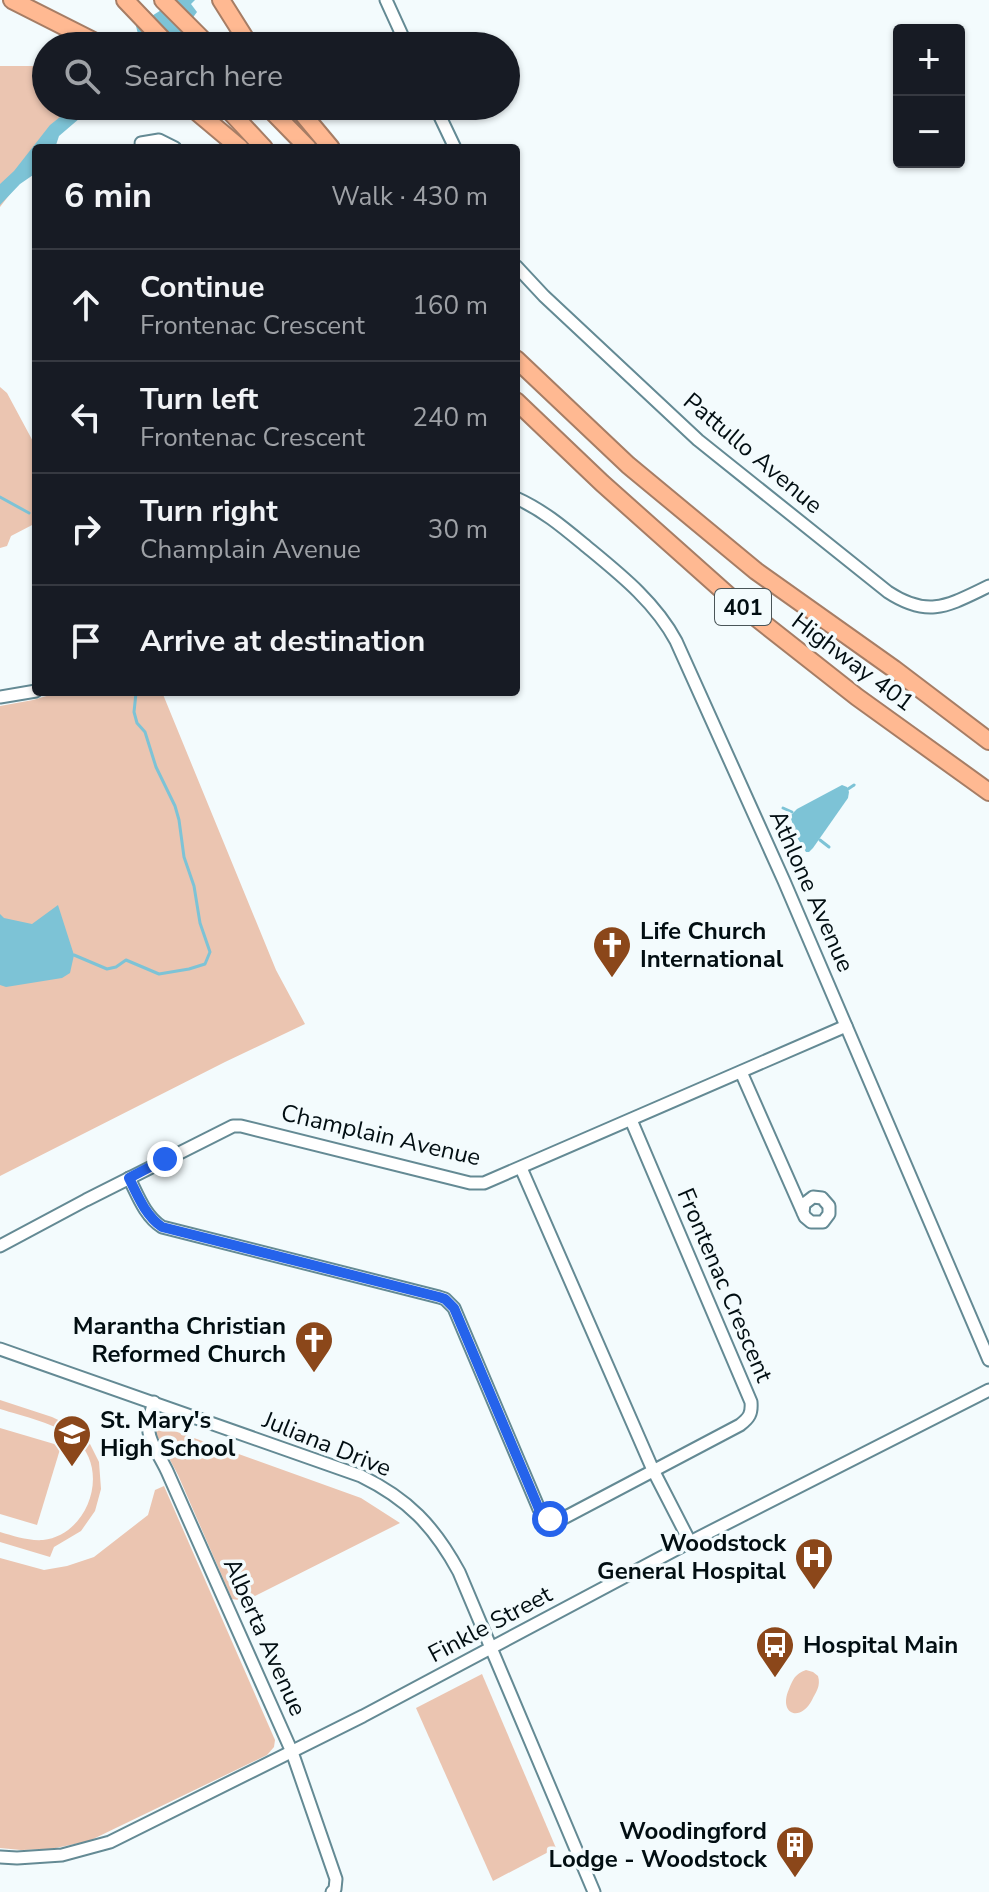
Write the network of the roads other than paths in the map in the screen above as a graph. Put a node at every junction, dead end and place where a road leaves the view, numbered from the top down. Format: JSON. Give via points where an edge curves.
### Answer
{"nodes":[{"id":1,"x":12,"y":0,"type":"edge"},
{"id":2,"x":125,"y":0,"type":"edge"},
{"id":3,"x":163,"y":0,"type":"edge"},
{"id":4,"x":221,"y":0,"type":"edge"},
{"id":5,"x":386,"y":0,"type":"edge"},
{"id":6,"x":75,"y":32,"type":"edge"},
{"id":7,"x":156,"y":32,"type":"edge"},
{"id":8,"x":196,"y":32,"type":"edge"},
{"id":9,"x":241,"y":32,"type":"edge"},
{"id":10,"x":401,"y":32,"type":"edge"},
{"id":11,"x":207,"y":120,"type":"edge"},
{"id":12,"x":238,"y":120,"type":"edge"},
{"id":13,"x":281,"y":120,"type":"edge"},
{"id":14,"x":308,"y":120,"type":"edge"},
{"id":15,"x":442,"y":120,"type":"edge"},
{"id":16,"x":141,"y":143,"type":"dead end"},
{"id":17,"x":167,"y":144,"type":"edge"},
{"id":18,"x":235,"y":144,"type":"edge"},
{"id":19,"x":260,"y":144,"type":"edge"},
{"id":20,"x":304,"y":144,"type":"edge"},
{"id":21,"x":328,"y":144,"type":"edge"},
{"id":22,"x":453,"y":144,"type":"edge"},
{"id":23,"x":520,"y":270,"type":"edge"},
{"id":24,"x":520,"y":363,"type":"edge"},
{"id":25,"x":520,"y":405,"type":"edge"},
{"id":26,"x":520,"y":500,"type":"edge"},
{"id":27,"x":989,"y":586,"type":"edge"},
{"id":28,"x":32,"y":692,"type":"edge"},
{"id":29,"x":0,"y":697,"type":"edge"},
{"id":30,"x":989,"y":741,"type":"edge"},
{"id":31,"x":989,"y":792,"type":"edge"},
{"id":32,"x":846,"y":1026,"type":"junction"},
{"id":33,"x":741,"y":1072,"type":"junction"},
{"id":34,"x":631,"y":1120,"type":"junction"},
{"id":35,"x":521,"y":1168,"type":"junction"},
{"id":36,"x":129,"y":1178,"type":"junction"},
{"id":37,"x":803,"y":1213,"type":"dead end"},
{"id":38,"x":0,"y":1246,"type":"edge"},
{"id":39,"x":0,"y":1349,"type":"edge"},
{"id":40,"x":989,"y":1360,"type":"edge"},
{"id":41,"x":989,"y":1390,"type":"edge"},
{"id":42,"x":154,"y":1402,"type":"junction"},
{"id":43,"x":653,"y":1470,"type":"junction"},
{"id":44,"x":690,"y":1542,"type":"junction"},
{"id":45,"x":492,"y":1647,"type":"junction"},
{"id":46,"x":292,"y":1752,"type":"junction"},
{"id":47,"x":0,"y":1857,"type":"edge"},
{"id":48,"x":332,"y":1892,"type":"edge"},
{"id":49,"x":594,"y":1892,"type":"edge"}],
"edges":[{"from":1,"to":6,"type":"highway"},
{"from":2,"to":7,"type":"highway"},
{"from":3,"to":8,"type":"highway"},
{"from":4,"to":9,"type":"highway"},
{"from":5,"to":10,"type":"street"},
{"from":11,"to":18,"type":"highway"},
{"from":12,"to":19,"type":"highway"},
{"from":13,"to":20,"type":"highway"},
{"from":14,"to":21,"type":"highway"},
{"from":15,"to":22,"type":"street"},
{"from":16,"to":17,"type":"street"},
{"from":23,"to":27,"type":"street","name":"Pattullo Avenue","via":[[698,440],[888,592],[911,605],[935,608]]},
{"from":24,"to":30,"type":"highway","name":"Highway 401","number":"401","via":[[628,465],[756,571]]},
{"from":25,"to":31,"type":"highway","name":"Highway 401","number":"401","via":[[730,597]]},
{"from":26,"to":32,"type":"street","name":"Athlone Avenue","via":[[551,518],[607,564],[668,627]]},
{"from":28,"to":29,"type":"street"},
{"from":32,"to":33,"type":"street","name":"Champlain Avenue"},
{"from":32,"to":40,"type":"street","name":"Athlone Avenue"},
{"from":33,"to":34,"type":"street","name":"Champlain Avenue"},
{"from":33,"to":37,"type":"street"},
{"from":34,"to":35,"type":"street","name":"Champlain Avenue"},
{"from":34,"to":43,"type":"street","name":"Frontenac Crescent","via":[[751,1407],[750,1417],[740,1425]]},
{"from":35,"to":36,"type":"street","name":"Champlain Avenue","via":[[470,1183],[233,1126]]},
{"from":35,"to":43,"type":"street"},
{"from":36,"to":38,"type":"street","name":"Champlain Avenue"},
{"from":36,"to":43,"type":"street","name":"Frontenac Crescent","via":[[148,1214],[162,1227],[449,1302],[539,1509],[550,1519],[566,1518]]},
{"from":39,"to":42,"type":"street","name":"Juliana Drive"},
{"from":41,"to":44,"type":"street","name":"Finkle Street"},
{"from":42,"to":45,"type":"street","name":"Juliana Drive","via":[[361,1476],[402,1500],[448,1551]]},
{"from":42,"to":46,"type":"street","name":"Alberta Avenue","via":[[149,1437]]},
{"from":43,"to":44,"type":"street"},
{"from":44,"to":45,"type":"street","name":"Finkle Street"},
{"from":45,"to":46,"type":"street","name":"Finkle Street"},
{"from":45,"to":49,"type":"street","name":"Juliana Drive"},
{"from":46,"to":47,"type":"street","name":"Finkle Street","via":[[110,1842],[62,1855]]},
{"from":46,"to":48,"type":"street","name":"Alberta Avenue","via":[[336,1879]]}]}
